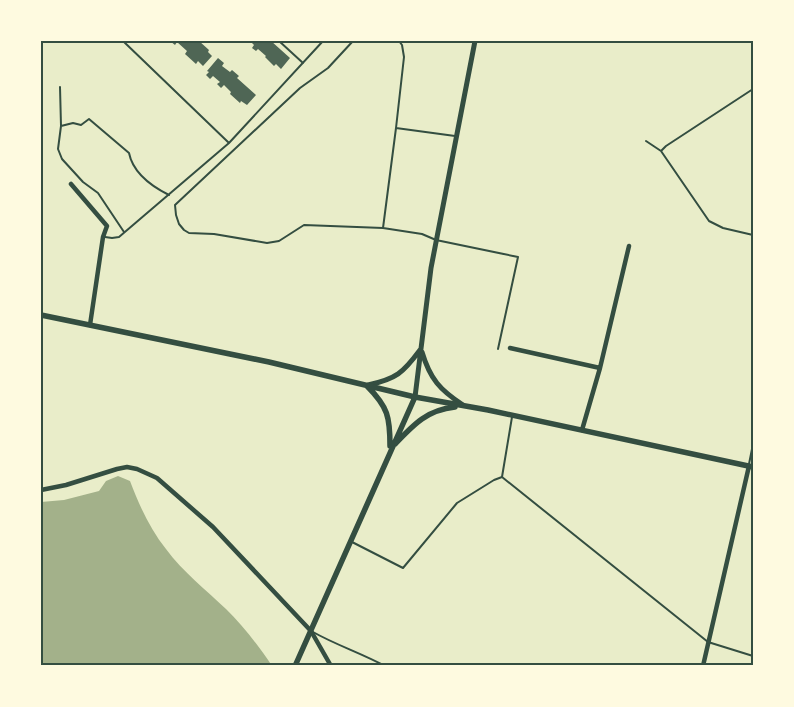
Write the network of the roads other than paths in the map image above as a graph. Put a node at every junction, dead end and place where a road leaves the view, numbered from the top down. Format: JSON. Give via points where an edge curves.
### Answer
{"nodes":[{"id":1,"x":123,"y":41,"type":"edge"},
{"id":2,"x":280,"y":41,"type":"edge"},
{"id":3,"x":323,"y":41,"type":"edge"},
{"id":4,"x":353,"y":41,"type":"edge"},
{"id":5,"x":398,"y":41,"type":"edge"},
{"id":6,"x":475,"y":41,"type":"edge"},
{"id":7,"x":303,"y":63,"type":"junction"},
{"id":8,"x":60,"y":87,"type":"dead end"},
{"id":9,"x":753,"y":88,"type":"edge"},
{"id":10,"x":61,"y":126,"type":"junction"},
{"id":11,"x":396,"y":128,"type":"junction"},
{"id":12,"x":456,"y":136,"type":"junction"},
{"id":13,"x":646,"y":141,"type":"dead end"},
{"id":14,"x":229,"y":144,"type":"junction"},
{"id":15,"x":661,"y":151,"type":"junction"},
{"id":16,"x":71,"y":184,"type":"dead end"},
{"id":17,"x":170,"y":196,"type":"junction"},
{"id":18,"x":383,"y":228,"type":"junction"},
{"id":19,"x":124,"y":232,"type":"junction"},
{"id":20,"x":753,"y":235,"type":"edge"},
{"id":21,"x":103,"y":237,"type":"junction"},
{"id":22,"x":436,"y":240,"type":"junction"},
{"id":23,"x":629,"y":246,"type":"dead end"},
{"id":24,"x":41,"y":311,"type":"edge"},
{"id":25,"x":41,"y":315,"type":"edge"},
{"id":26,"x":53,"y":317,"type":"junction"},
{"id":27,"x":41,"y":319,"type":"edge"},
{"id":28,"x":90,"y":325,"type":"junction"},
{"id":29,"x":510,"y":348,"type":"dead end"},
{"id":30,"x":421,"y":349,"type":"junction"},
{"id":31,"x":498,"y":349,"type":"dead end"},
{"id":32,"x":600,"y":368,"type":"junction"},
{"id":33,"x":367,"y":386,"type":"junction"},
{"id":34,"x":415,"y":397,"type":"junction"},
{"id":35,"x":463,"y":406,"type":"junction"},
{"id":36,"x":513,"y":415,"type":"junction"},
{"id":37,"x":582,"y":430,"type":"junction"},
{"id":38,"x":753,"y":444,"type":"edge"},
{"id":39,"x":390,"y":450,"type":"junction"},
{"id":40,"x":751,"y":467,"type":"edge"},
{"id":41,"x":502,"y":476,"type":"junction"},
{"id":42,"x":41,"y":490,"type":"edge"},
{"id":43,"x":350,"y":541,"type":"junction"},
{"id":44,"x":311,"y":631,"type":"junction"},
{"id":45,"x":708,"y":642,"type":"junction"},
{"id":46,"x":753,"y":656,"type":"edge"},
{"id":47,"x":295,"y":666,"type":"edge"},
{"id":48,"x":331,"y":666,"type":"edge"},
{"id":49,"x":385,"y":666,"type":"edge"},
{"id":50,"x":703,"y":666,"type":"edge"}],
"edges":[{"from":1,"to":14,"type":"lane"},
{"from":2,"to":7,"type":"lane"},
{"from":3,"to":7,"type":"lane"},
{"from":4,"to":18,"type":"lane","via":[[328,68],[300,88],[182,199],[175,206],[176,215],[184,230],[190,233],[267,244],[304,225]]},
{"from":5,"to":11,"type":"lane","via":[[404,57]]},
{"from":6,"to":12,"type":"street"},
{"from":7,"to":14,"type":"lane"},
{"from":8,"to":10,"type":"lane"},
{"from":9,"to":15,"type":"lane"},
{"from":10,"to":17,"type":"lane","via":[[81,125],[90,120],[129,153],[135,170]]},
{"from":10,"to":19,"type":"lane","via":[[58,149],[62,159],[98,192]]},
{"from":11,"to":12,"type":"lane"},
{"from":11,"to":18,"type":"lane"},
{"from":12,"to":22,"type":"street"},
{"from":13,"to":15,"type":"lane"},
{"from":14,"to":17,"type":"lane"},
{"from":15,"to":20,"type":"lane","via":[[709,220],[723,228]]},
{"from":16,"to":21,"type":"street","via":[[107,226]]},
{"from":17,"to":19,"type":"lane"},
{"from":18,"to":22,"type":"lane","via":[[422,234]]},
{"from":19,"to":21,"type":"lane","via":[[119,237]]},
{"from":21,"to":28,"type":"street"},
{"from":22,"to":30,"type":"street"},
{"from":22,"to":31,"type":"lane","via":[[518,257]]},
{"from":23,"to":32,"type":"street"},
{"from":24,"to":26,"type":"main road"},
{"from":25,"to":26,"type":"main road"},
{"from":26,"to":27,"type":"main road"},
{"from":26,"to":28,"type":"main road"},
{"from":28,"to":33,"type":"main road"},
{"from":29,"to":32,"type":"street"},
{"from":30,"to":33,"type":"street","via":[[399,374]]},
{"from":30,"to":34,"type":"street"},
{"from":30,"to":35,"type":"street","via":[[434,380]]},
{"from":32,"to":37,"type":"street"},
{"from":33,"to":34,"type":"main road"},
{"from":33,"to":39,"type":"main road","via":[[386,408]]},
{"from":34,"to":35,"type":"main road"},
{"from":34,"to":39,"type":"main road"},
{"from":35,"to":36,"type":"main road"},
{"from":35,"to":39,"type":"main road","via":[[440,408],[424,416]]},
{"from":36,"to":37,"type":"main road"},
{"from":36,"to":41,"type":"lane"},
{"from":37,"to":40,"type":"main road"},
{"from":38,"to":40,"type":"lane"},
{"from":39,"to":43,"type":"main road"},
{"from":40,"to":45,"type":"street"},
{"from":41,"to":43,"type":"lane","via":[[458,503],[404,568]]},
{"from":41,"to":45,"type":"lane"},
{"from":42,"to":44,"type":"street","via":[[127,468],[138,469],[157,478],[213,527]]},
{"from":43,"to":44,"type":"main road"},
{"from":44,"to":47,"type":"main road"},
{"from":44,"to":48,"type":"street"},
{"from":44,"to":49,"type":"lane"},
{"from":45,"to":46,"type":"lane"},
{"from":45,"to":50,"type":"street"}]}
